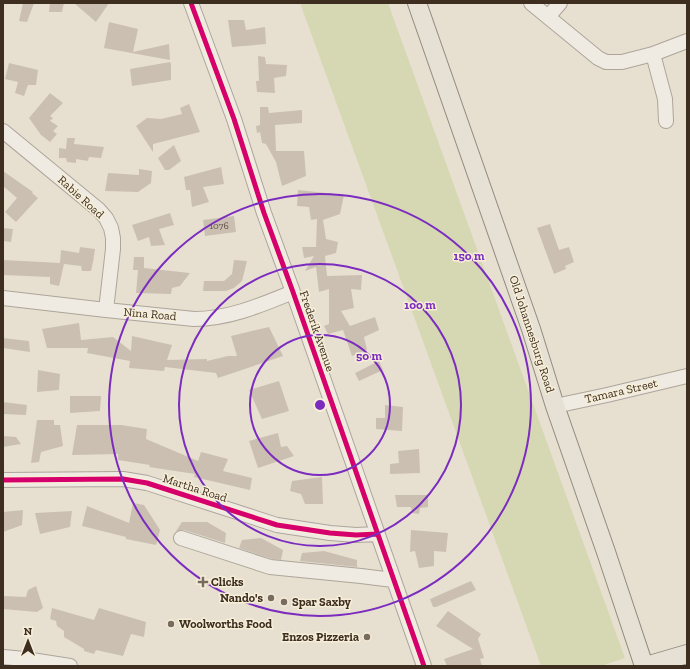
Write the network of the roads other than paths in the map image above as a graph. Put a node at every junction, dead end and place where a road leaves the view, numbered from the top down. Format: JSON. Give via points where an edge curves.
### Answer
{"nodes":[{"id":1,"x":191,"y":3,"type":"edge"},
{"id":2,"x":417,"y":3,"type":"edge"},
{"id":3,"x":531,"y":3,"type":"edge"},
{"id":4,"x":560,"y":3,"type":"edge"},
{"id":5,"x":548,"y":17,"type":"junction"},
{"id":6,"x":687,"y":41,"type":"edge"},
{"id":7,"x":653,"y":54,"type":"junction"},
{"id":8,"x":666,"y":121,"type":"dead end"},
{"id":9,"x":3,"y":131,"type":"edge"},
{"id":10,"x":293,"y":292,"type":"junction"},
{"id":11,"x":3,"y":298,"type":"edge"},
{"id":12,"x":106,"y":310,"type":"junction"},
{"id":13,"x":687,"y":376,"type":"edge"},
{"id":14,"x":555,"y":406,"type":"junction"},
{"id":15,"x":3,"y":480,"type":"edge"},
{"id":16,"x":378,"y":534,"type":"junction"},
{"id":17,"x":181,"y":538,"type":"dead end"},
{"id":18,"x":393,"y":580,"type":"junction"},
{"id":19,"x":687,"y":654,"type":"edge"},
{"id":20,"x":3,"y":657,"type":"edge"},
{"id":21,"x":50,"y":665,"type":"edge"},
{"id":22,"x":70,"y":666,"type":"edge"},
{"id":23,"x":424,"y":666,"type":"edge"},
{"id":24,"x":645,"y":666,"type":"edge"}],
"edges":[{"from":1,"to":10,"type":"street","name":"Frederik Avenue"},
{"from":2,"to":14,"type":"main road","name":"Old Johannesburg Road","via":[[532,329]]},
{"from":3,"to":5,"type":"street"},
{"from":4,"to":5,"type":"street"},
{"from":5,"to":7,"type":"street","via":[[606,62],[622,62]]},
{"from":6,"to":7,"type":"street"},
{"from":7,"to":8,"type":"street","via":[[665,99]]},
{"from":9,"to":12,"type":"street","name":"Rabie Road","via":[[106,218],[113,238]]},
{"from":10,"to":12,"type":"street","name":"Nina Road","via":[[251,308],[202,319]]},
{"from":10,"to":16,"type":"street","name":"Frederik Avenue"},
{"from":11,"to":12,"type":"street","name":"Nina Road"},
{"from":13,"to":14,"type":"street","name":"Tamara Street"},
{"from":14,"to":24,"type":"main road","name":"Old Johannesburg Road"},
{"from":15,"to":16,"type":"street","name":"Martha Road","via":[[133,480],[277,524],[356,535]]},
{"from":16,"to":18,"type":"street","name":"Frederik Avenue"},
{"from":17,"to":18,"type":"street","via":[[270,567]]},
{"from":18,"to":23,"type":"street","name":"Frederik Avenue"},
{"from":19,"to":24,"type":"main road"},
{"from":20,"to":21,"type":"street"},
{"from":21,"to":22,"type":"street"}]}
